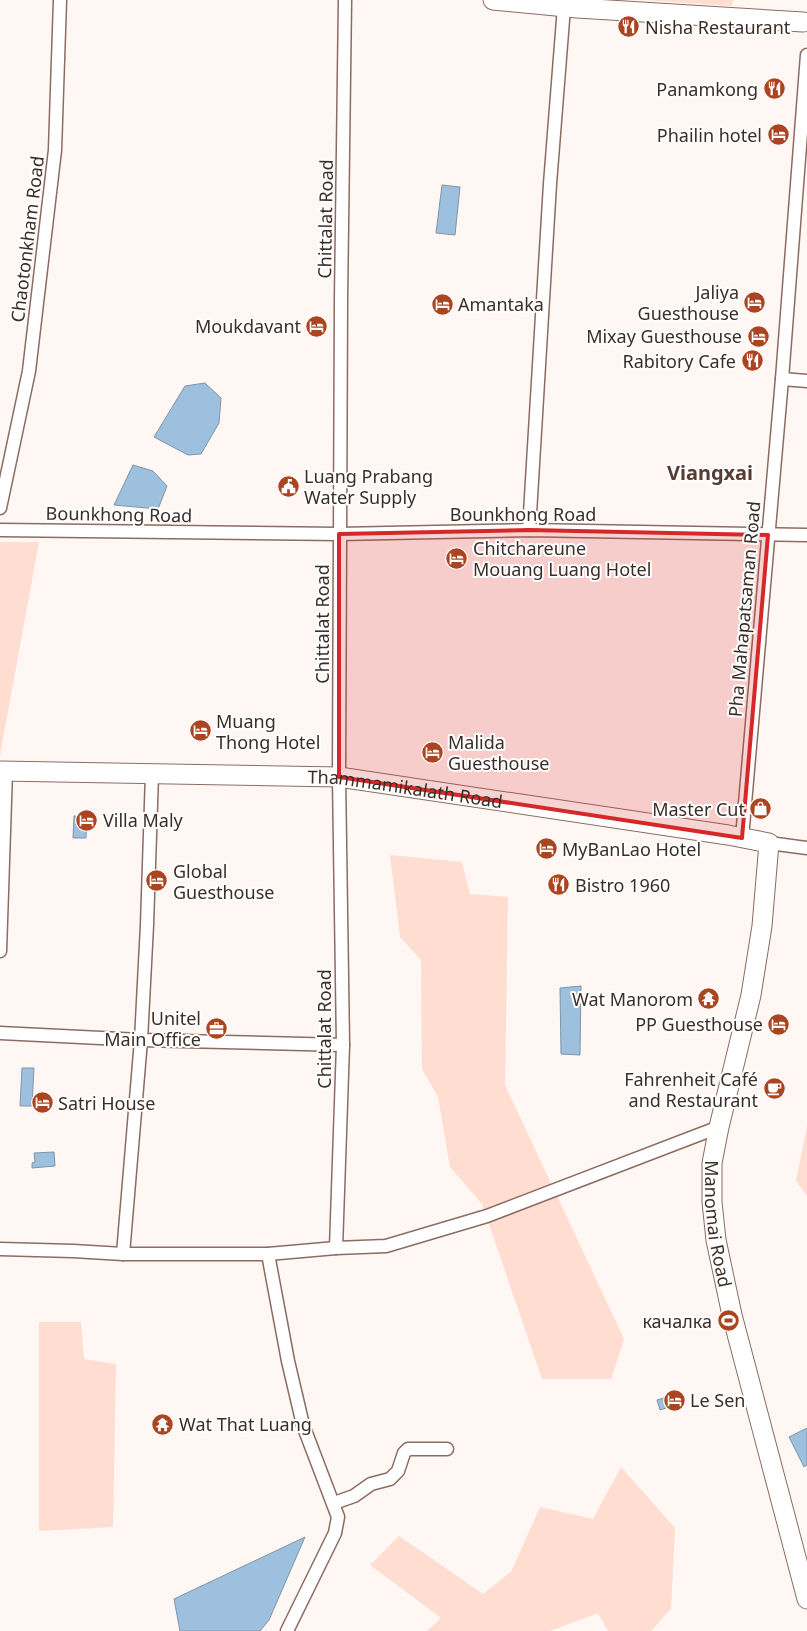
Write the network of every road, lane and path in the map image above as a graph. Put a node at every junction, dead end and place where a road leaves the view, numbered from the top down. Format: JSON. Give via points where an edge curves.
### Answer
{"nodes":[{"id":1,"x":60,"y":0,"type":"edge"},
{"id":2,"x":345,"y":0,"type":"edge"},
{"id":3,"x":494,"y":0,"type":"edge"},
{"id":4,"x":564,"y":7,"type":"junction"},
{"id":5,"x":806,"y":23,"type":"edge"},
{"id":6,"x":807,"y":55,"type":"edge"},
{"id":7,"x":782,"y":379,"type":"junction"},
{"id":8,"x":807,"y":381,"type":"edge"},
{"id":9,"x":0,"y":508,"type":"edge"},
{"id":10,"x":0,"y":530,"type":"edge"},
{"id":11,"x":529,"y":530,"type":"junction"},
{"id":12,"x":340,"y":534,"type":"junction"},
{"id":13,"x":768,"y":535,"type":"junction"},
{"id":14,"x":807,"y":535,"type":"edge"},
{"id":15,"x":3,"y":771,"type":"edge"},
{"id":16,"x":152,"y":774,"type":"junction"},
{"id":17,"x":339,"y":777,"type":"junction"},
{"id":18,"x":742,"y":838,"type":"junction"},
{"id":19,"x":769,"y":843,"type":"junction"},
{"id":20,"x":807,"y":848,"type":"edge"},
{"id":21,"x":0,"y":951,"type":"edge"},
{"id":22,"x":0,"y":1034,"type":"edge"},
{"id":23,"x":141,"y":1040,"type":"junction"},
{"id":24,"x":343,"y":1044,"type":"junction"},
{"id":25,"x":719,"y":1127,"type":"junction"},
{"id":26,"x":336,"y":1248,"type":"junction"},
{"id":27,"x":0,"y":1249,"type":"edge"},
{"id":28,"x":123,"y":1254,"type":"junction"},
{"id":29,"x":268,"y":1254,"type":"junction"},
{"id":30,"x":447,"y":1449,"type":"dead end"},
{"id":31,"x":334,"y":1503,"type":"junction"},
{"id":32,"x":807,"y":1599,"type":"edge"},
{"id":33,"x":287,"y":1631,"type":"edge"}],
"edges":[{"from":1,"to":9,"type":"street","name":"Chaotonkham Road","via":[[54,160],[29,371]]},
{"from":2,"to":12,"type":"street","name":"Chittalat Road"},
{"from":3,"to":4,"type":"street"},
{"from":4,"to":5,"type":"street"},
{"from":4,"to":11,"type":"street"},
{"from":6,"to":7,"type":"street","name":"Pha Mahapatsaman Road"},
{"from":7,"to":8,"type":"street"},
{"from":7,"to":13,"type":"street","name":"Pha Mahapatsaman Road"},
{"from":10,"to":12,"type":"street","name":"Bounkhong Road"},
{"from":11,"to":12,"type":"street","name":"Bounkhong Road"},
{"from":11,"to":13,"type":"street","name":"Bounkhong Road"},
{"from":12,"to":17,"type":"street","name":"Chittalat Road"},
{"from":13,"to":14,"type":"street","name":"Bounkhong Road"},
{"from":13,"to":18,"type":"street","name":"Pha Mahapatsaman Road"},
{"from":15,"to":16,"type":"street","name":"Thammamikalath Road"},
{"from":15,"to":21,"type":"street"},
{"from":16,"to":17,"type":"street","name":"Thammamikalath Road"},
{"from":16,"to":23,"type":"street"},
{"from":17,"to":18,"type":"street","name":"Thammamikalath Road"},
{"from":17,"to":24,"type":"street","name":"Chittalat Road"},
{"from":18,"to":19,"type":"street","name":"Thammamikalath Road"},
{"from":19,"to":20,"type":"street","name":"Thammamikalath Road"},
{"from":19,"to":25,"type":"street","name":"Manomai Road","via":[[762,926],[751,995]]},
{"from":22,"to":23,"type":"street"},
{"from":23,"to":24,"type":"street"},
{"from":23,"to":28,"type":"street"},
{"from":24,"to":26,"type":"street","name":"Chittalat Road"},
{"from":25,"to":26,"type":"street","via":[[487,1216],[386,1246]]},
{"from":25,"to":32,"type":"street","name":"Manomai Road","via":[[712,1163],[716,1240],[732,1315]]},
{"from":26,"to":29,"type":"street"},
{"from":27,"to":28,"type":"street"},
{"from":28,"to":29,"type":"street"},
{"from":29,"to":31,"type":"street","via":[[303,1425]]},
{"from":30,"to":31,"type":"street","via":[[408,1449],[398,1472],[390,1479],[371,1484],[354,1496]]},
{"from":31,"to":33,"type":"street","via":[[338,1517],[335,1533]]}]}
